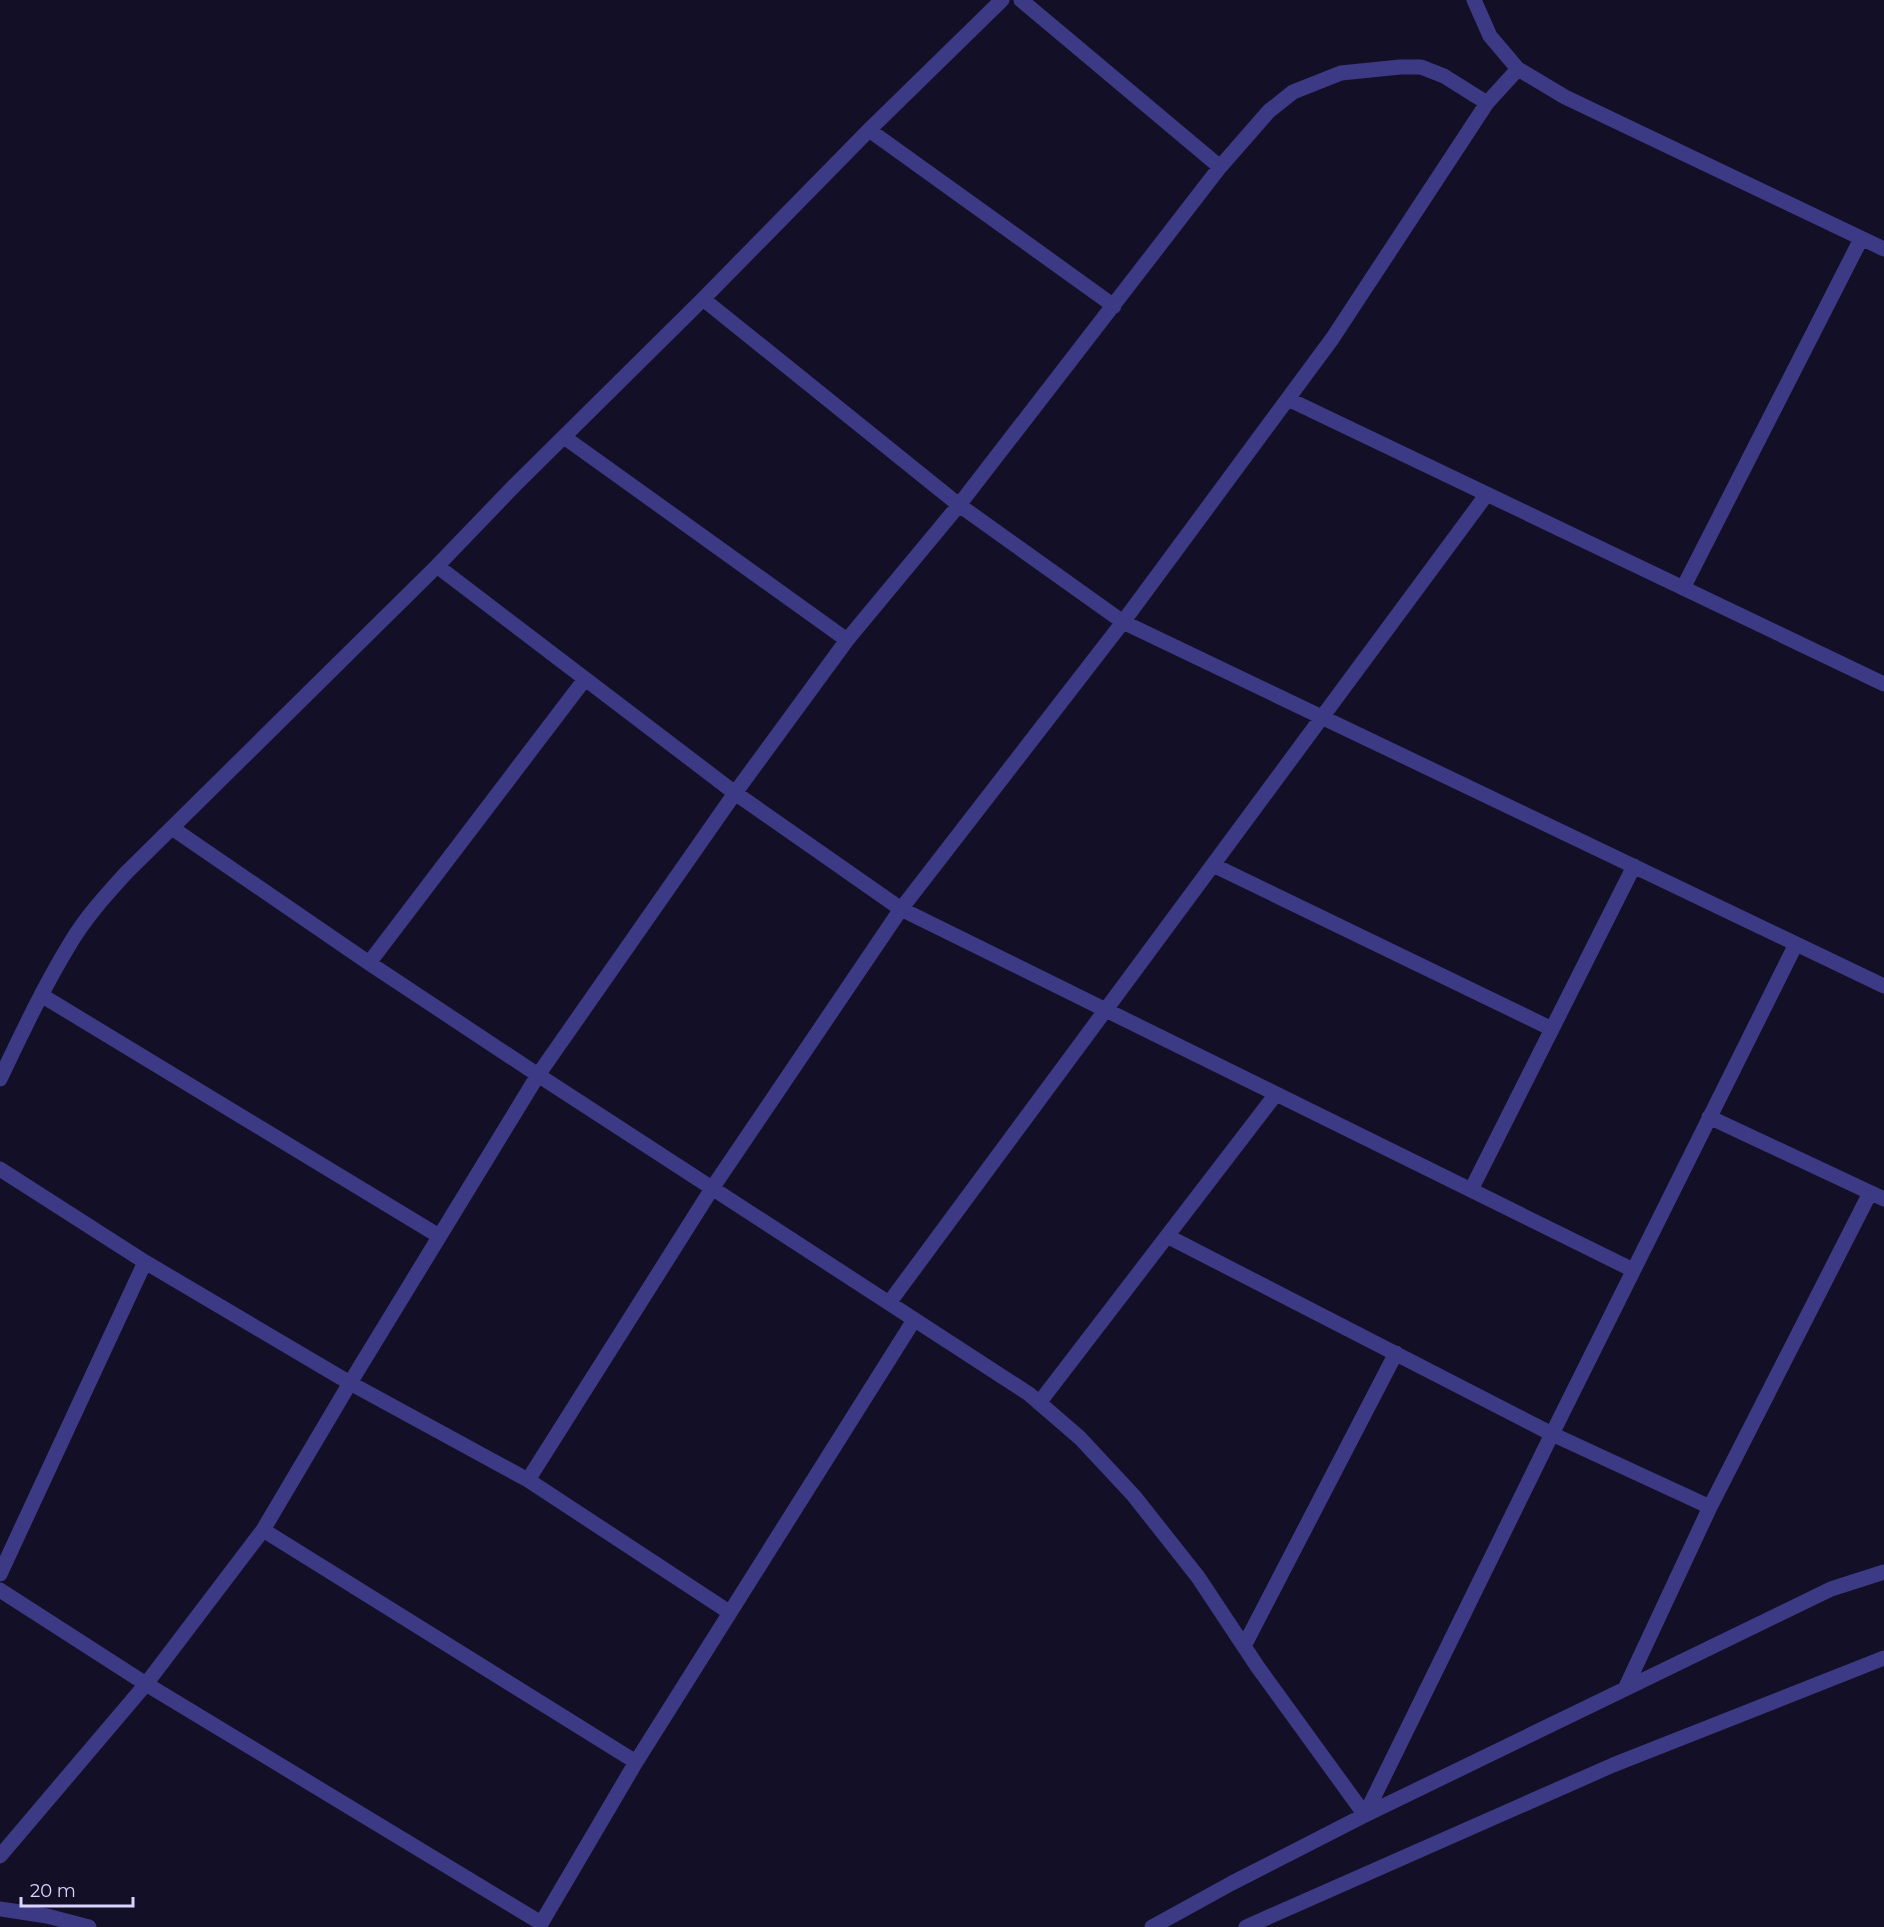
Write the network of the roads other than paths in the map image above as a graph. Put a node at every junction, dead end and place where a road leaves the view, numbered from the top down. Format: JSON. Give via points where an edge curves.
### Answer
{"nodes":[{"id":1,"x":1002,"y":0,"type":"edge"},
{"id":2,"x":1021,"y":0,"type":"edge"},
{"id":3,"x":1474,"y":0,"type":"edge"},
{"id":4,"x":1518,"y":69,"type":"junction"},
{"id":5,"x":1487,"y":103,"type":"junction"},
{"id":6,"x":868,"y":130,"type":"junction"},
{"id":7,"x":1220,"y":166,"type":"junction"},
{"id":8,"x":1861,"y":238,"type":"junction"},
{"id":9,"x":1884,"y":249,"type":"edge"},
{"id":10,"x":703,"y":298,"type":"junction"},
{"id":11,"x":1114,"y":306,"type":"junction"},
{"id":12,"x":1288,"y":399,"type":"junction"},
{"id":13,"x":564,"y":437,"type":"junction"},
{"id":14,"x":1487,"y":494,"type":"junction"},
{"id":15,"x":959,"y":505,"type":"junction"},
{"id":16,"x":437,"y":566,"type":"junction"},
{"id":17,"x":1683,"y":588,"type":"junction"},
{"id":18,"x":1123,"y":622,"type":"junction"},
{"id":19,"x":847,"y":640,"type":"junction"},
{"id":20,"x":585,"y":679,"type":"junction"},
{"id":21,"x":1884,"y":684,"type":"edge"},
{"id":22,"x":1322,"y":717,"type":"junction"},
{"id":23,"x":735,"y":793,"type":"junction"},
{"id":24,"x":172,"y":828,"type":"junction"},
{"id":25,"x":1213,"y":865,"type":"junction"},
{"id":26,"x":1634,"y":866,"type":"junction"},
{"id":27,"x":901,"y":909,"type":"junction"},
{"id":28,"x":1796,"y":944,"type":"junction"},
{"id":29,"x":369,"y":963,"type":"junction"},
{"id":30,"x":1884,"y":986,"type":"edge"},
{"id":31,"x":41,"y":995,"type":"junction"},
{"id":32,"x":1106,"y":1010,"type":"junction"},
{"id":33,"x":1552,"y":1029,"type":"junction"},
{"id":34,"x":538,"y":1075,"type":"junction"},
{"id":35,"x":0,"y":1079,"type":"edge"},
{"id":36,"x":1276,"y":1094,"type":"junction"},
{"id":37,"x":1709,"y":1117,"type":"junction"},
{"id":38,"x":0,"y":1170,"type":"edge"},
{"id":39,"x":713,"y":1187,"type":"junction"},
{"id":40,"x":1471,"y":1190,"type":"junction"},
{"id":41,"x":1877,"y":1196,"type":"edge"},
{"id":42,"x":439,"y":1236,"type":"junction"},
{"id":43,"x":1167,"y":1236,"type":"junction"},
{"id":44,"x":145,"y":1262,"type":"junction"},
{"id":45,"x":1633,"y":1270,"type":"junction"},
{"id":46,"x":889,"y":1303,"type":"junction"},
{"id":47,"x":914,"y":1320,"type":"junction"},
{"id":48,"x":1396,"y":1353,"type":"junction"},
{"id":49,"x":350,"y":1383,"type":"junction"},
{"id":50,"x":1039,"y":1403,"type":"junction"},
{"id":51,"x":1552,"y":1434,"type":"junction"},
{"id":52,"x":528,"y":1480,"type":"junction"},
{"id":53,"x":1710,"y":1507,"type":"junction"},
{"id":54,"x":263,"y":1530,"type":"junction"},
{"id":55,"x":1884,"y":1572,"type":"edge"},
{"id":56,"x":0,"y":1574,"type":"edge"},
{"id":57,"x":0,"y":1590,"type":"edge"},
{"id":58,"x":729,"y":1612,"type":"junction"},
{"id":59,"x":1244,"y":1646,"type":"junction"},
{"id":60,"x":1884,"y":1658,"type":"edge"},
{"id":61,"x":146,"y":1684,"type":"junction"},
{"id":62,"x":1625,"y":1689,"type":"junction"},
{"id":63,"x":636,"y":1762,"type":"junction"},
{"id":64,"x":1365,"y":1815,"type":"junction"},
{"id":65,"x":0,"y":1856,"type":"edge"},
{"id":66,"x":0,"y":1909,"type":"edge"},
{"id":67,"x":540,"y":1925,"type":"edge"},
{"id":68,"x":89,"y":1927,"type":"edge"},
{"id":69,"x":1152,"y":1927,"type":"edge"},
{"id":70,"x":1246,"y":1927,"type":"edge"}],
"edges":[{"from":1,"to":6,"type":"street"},
{"from":2,"to":7,"type":"street"},
{"from":3,"to":4,"type":"street","via":[[1490,36]]},
{"from":4,"to":5,"type":"street"},
{"from":4,"to":8,"type":"street","via":[[1565,98]]},
{"from":5,"to":7,"type":"street","via":[[1444,76],[1421,68],[1341,74],[1293,92],[1269,111]]},
{"from":5,"to":12,"type":"street"},
{"from":6,"to":10,"type":"street"},
{"from":6,"to":11,"type":"street"},
{"from":7,"to":11,"type":"street"},
{"from":8,"to":9,"type":"street"},
{"from":8,"to":17,"type":"street"},
{"from":10,"to":13,"type":"street"},
{"from":10,"to":15,"type":"street"},
{"from":11,"to":15,"type":"street"},
{"from":12,"to":14,"type":"street"},
{"from":12,"to":18,"type":"street"},
{"from":13,"to":16,"type":"street"},
{"from":13,"to":19,"type":"street"},
{"from":14,"to":17,"type":"street"},
{"from":14,"to":22,"type":"street"},
{"from":15,"to":18,"type":"street"},
{"from":15,"to":19,"type":"street"},
{"from":16,"to":20,"type":"street"},
{"from":16,"to":24,"type":"street"},
{"from":17,"to":21,"type":"street"},
{"from":18,"to":22,"type":"street"},
{"from":18,"to":27,"type":"street"},
{"from":19,"to":23,"type":"street"},
{"from":20,"to":23,"type":"street"},
{"from":20,"to":29,"type":"street"},
{"from":22,"to":25,"type":"street"},
{"from":22,"to":26,"type":"street"},
{"from":23,"to":27,"type":"street"},
{"from":23,"to":34,"type":"street"},
{"from":24,"to":29,"type":"street"},
{"from":24,"to":31,"type":"street","via":[[96,906]]},
{"from":25,"to":32,"type":"street"},
{"from":25,"to":33,"type":"street"},
{"from":26,"to":28,"type":"street"},
{"from":26,"to":33,"type":"street"},
{"from":27,"to":32,"type":"street"},
{"from":27,"to":39,"type":"street"},
{"from":28,"to":30,"type":"street"},
{"from":28,"to":37,"type":"street"},
{"from":29,"to":34,"type":"street"},
{"from":31,"to":35,"type":"street"},
{"from":31,"to":42,"type":"street"},
{"from":32,"to":36,"type":"street"},
{"from":32,"to":46,"type":"street"},
{"from":33,"to":40,"type":"street"},
{"from":34,"to":39,"type":"street"},
{"from":34,"to":42,"type":"street"},
{"from":36,"to":40,"type":"street"},
{"from":36,"to":43,"type":"street"},
{"from":37,"to":41,"type":"street"},
{"from":37,"to":45,"type":"street"},
{"from":38,"to":44,"type":"street"},
{"from":39,"to":46,"type":"street"},
{"from":39,"to":52,"type":"street"},
{"from":40,"to":45,"type":"street"},
{"from":41,"to":53,"type":"street"},
{"from":42,"to":49,"type":"street"},
{"from":43,"to":48,"type":"street"},
{"from":43,"to":50,"type":"street"},
{"from":44,"to":49,"type":"street"},
{"from":44,"to":56,"type":"street"},
{"from":45,"to":51,"type":"street"},
{"from":46,"to":47,"type":"street"},
{"from":47,"to":50,"type":"street"},
{"from":47,"to":58,"type":"street"},
{"from":48,"to":51,"type":"street"},
{"from":48,"to":59,"type":"street"},
{"from":49,"to":52,"type":"street"},
{"from":49,"to":54,"type":"street"},
{"from":50,"to":59,"type":"street","via":[[1080,1438],[1134,1496],[1198,1577]]},
{"from":51,"to":53,"type":"street"},
{"from":51,"to":64,"type":"street"},
{"from":52,"to":58,"type":"street"},
{"from":53,"to":62,"type":"street"},
{"from":54,"to":61,"type":"street"},
{"from":54,"to":63,"type":"street"},
{"from":55,"to":62,"type":"street","via":[[1831,1589]]},
{"from":57,"to":61,"type":"street"},
{"from":58,"to":63,"type":"street"},
{"from":59,"to":64,"type":"street"},
{"from":60,"to":70,"type":"street","via":[[1613,1764]]},
{"from":61,"to":65,"type":"street"},
{"from":61,"to":67,"type":"street"},
{"from":62,"to":64,"type":"street"},
{"from":63,"to":67,"type":"street"},
{"from":64,"to":69,"type":"street"},
{"from":66,"to":68,"type":"street"}]}
